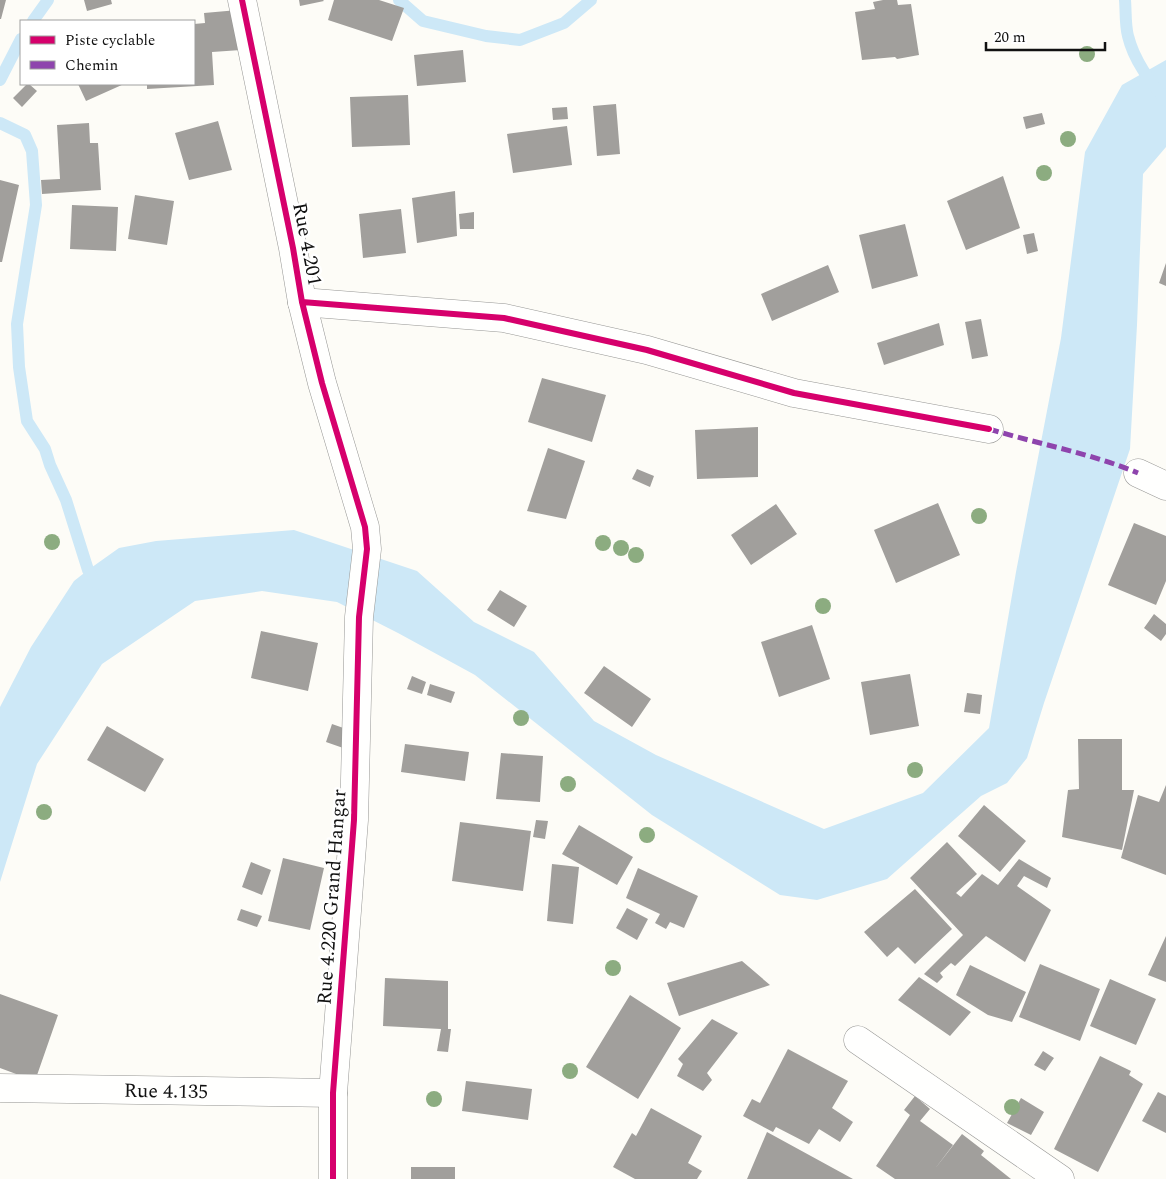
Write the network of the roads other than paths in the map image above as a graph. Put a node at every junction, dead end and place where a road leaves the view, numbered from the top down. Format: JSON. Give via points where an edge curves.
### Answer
{"nodes":[{"id":1,"x":242,"y":2,"type":"edge"},
{"id":2,"x":302,"y":302,"type":"junction"},
{"id":3,"x":989,"y":429,"type":"dead end"},
{"id":4,"x":1138,"y":473,"type":"dead end"},
{"id":5,"x":1166,"y":486,"type":"edge"},
{"id":6,"x":359,"y":617,"type":"joint"},
{"id":7,"x":858,"y":1040,"type":"dead end"},
{"id":8,"x":0,"y":1088,"type":"edge"},
{"id":9,"x":333,"y":1093,"type":"junction"},
{"id":10,"x":333,"y":1179,"type":"edge"},
{"id":11,"x":1060,"y":1179,"type":"edge"}],
"edges":[{"from":1,"to":2,"type":"street","name":"Rue 4.201"},
{"from":2,"to":3,"type":"street","via":[[504,318],[647,350],[794,393]]},
{"from":2,"to":6,"type":"street","name":"Rue 4.201","via":[[322,383],[365,527]]},
{"from":4,"to":5,"type":"street"},
{"from":6,"to":9,"type":"street","name":"Rue 4.220 Grand Hangar","via":[[354,820]]},
{"from":7,"to":11,"type":"street"},
{"from":8,"to":9,"type":"street","name":"Rue 4.135"},
{"from":9,"to":10,"type":"street","name":"Rue 4.220 Grand Hangar"}]}
